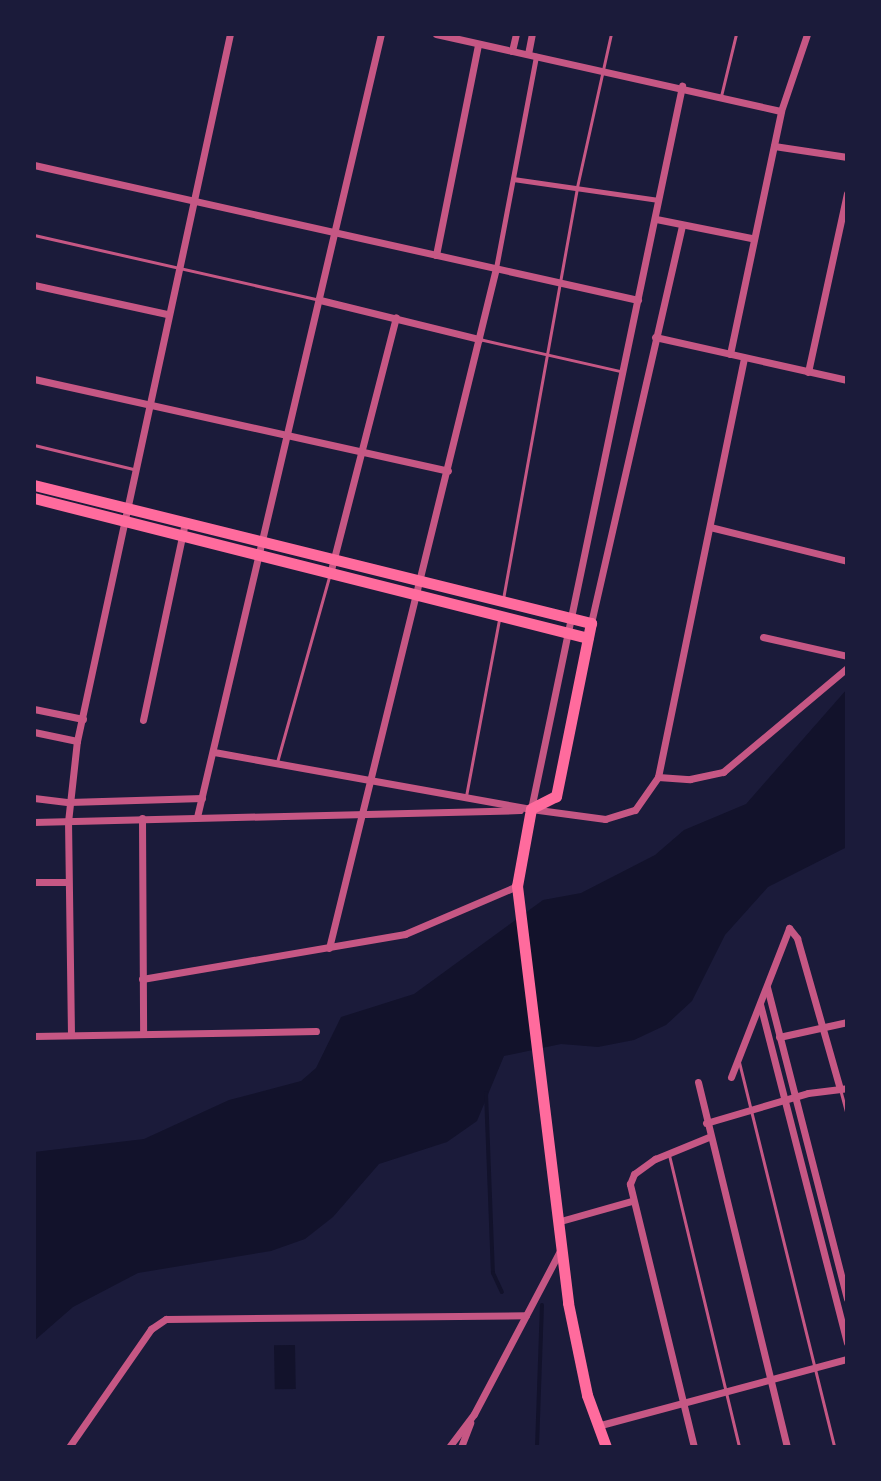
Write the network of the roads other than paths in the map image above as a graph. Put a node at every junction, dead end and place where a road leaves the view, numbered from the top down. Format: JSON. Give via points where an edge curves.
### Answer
{"nodes":[{"id":1,"x":230,"y":34,"type":"edge"},
{"id":2,"x":381,"y":34,"type":"edge"},
{"id":3,"x":436,"y":34,"type":"edge"},
{"id":4,"x":516,"y":34,"type":"edge"},
{"id":5,"x":532,"y":34,"type":"edge"},
{"id":6,"x":611,"y":34,"type":"edge"},
{"id":7,"x":736,"y":34,"type":"edge"},
{"id":8,"x":807,"y":34,"type":"edge"},
{"id":9,"x":478,"y":44,"type":"junction"},
{"id":10,"x":512,"y":51,"type":"junction"},
{"id":11,"x":532,"y":55,"type":"junction"},
{"id":12,"x":602,"y":71,"type":"junction"},
{"id":13,"x":682,"y":86,"type":"junction"},
{"id":14,"x":721,"y":96,"type":"junction"},
{"id":15,"x":781,"y":111,"type":"junction"},
{"id":16,"x":774,"y":146,"type":"junction"},
{"id":17,"x":847,"y":157,"type":"edge"},
{"id":18,"x":34,"y":165,"type":"edge"},
{"id":19,"x":513,"y":179,"type":"junction"},
{"id":20,"x":577,"y":187,"type":"junction"},
{"id":21,"x":847,"y":193,"type":"edge"},
{"id":22,"x":192,"y":199,"type":"junction"},
{"id":23,"x":659,"y":200,"type":"junction"},
{"id":24,"x":656,"y":219,"type":"junction"},
{"id":25,"x":682,"y":225,"type":"junction"},
{"id":26,"x":335,"y":232,"type":"junction"},
{"id":27,"x":34,"y":235,"type":"edge"},
{"id":28,"x":751,"y":238,"type":"junction"},
{"id":29,"x":436,"y":255,"type":"junction"},
{"id":30,"x":178,"y":266,"type":"junction"},
{"id":31,"x":496,"y":268,"type":"junction"},
{"id":32,"x":559,"y":282,"type":"junction"},
{"id":33,"x":34,"y":285,"type":"edge"},
{"id":34,"x":320,"y":300,"type":"junction"},
{"id":35,"x":638,"y":300,"type":"junction"},
{"id":36,"x":167,"y":314,"type":"junction"},
{"id":37,"x":396,"y":317,"type":"junction"},
{"id":38,"x":655,"y":337,"type":"junction"},
{"id":39,"x":479,"y":339,"type":"junction"},
{"id":40,"x":545,"y":354,"type":"junction"},
{"id":41,"x":730,"y":354,"type":"junction"},
{"id":42,"x":744,"y":358,"type":"junction"},
{"id":43,"x":622,"y":372,"type":"junction"},
{"id":44,"x":808,"y":372,"type":"junction"},
{"id":45,"x":34,"y":379,"type":"edge"},
{"id":46,"x":847,"y":380,"type":"edge"},
{"id":47,"x":146,"y":404,"type":"junction"},
{"id":48,"x":286,"y":435,"type":"junction"},
{"id":49,"x":34,"y":445,"type":"edge"},
{"id":50,"x":363,"y":452,"type":"junction"},
{"id":51,"x":133,"y":469,"type":"junction"},
{"id":52,"x":448,"y":471,"type":"junction"},
{"id":53,"x":34,"y":485,"type":"edge"},
{"id":54,"x":34,"y":498,"type":"edge"},
{"id":55,"x":125,"y":508,"type":"junction"},
{"id":56,"x":122,"y":521,"type":"junction"},
{"id":57,"x":185,"y":522,"type":"junction"},
{"id":58,"x":710,"y":527,"type":"junction"},
{"id":59,"x":183,"y":536,"type":"junction"},
{"id":60,"x":262,"y":540,"type":"junction"},
{"id":61,"x":258,"y":555,"type":"junction"},
{"id":62,"x":333,"y":559,"type":"junction"},
{"id":63,"x":847,"y":561,"type":"edge"},
{"id":64,"x":330,"y":574,"type":"junction"},
{"id":65,"x":419,"y":583,"type":"junction"},
{"id":66,"x":416,"y":595,"type":"junction"},
{"id":67,"x":502,"y":603,"type":"junction"},
{"id":68,"x":500,"y":616,"type":"junction"},
{"id":69,"x":569,"y":618,"type":"junction"},
{"id":70,"x":591,"y":623,"type":"junction"},
{"id":71,"x":566,"y":631,"type":"junction"},
{"id":72,"x":763,"y":637,"type":"dead end"},
{"id":73,"x":588,"y":638,"type":"junction"},
{"id":74,"x":847,"y":656,"type":"edge"},
{"id":75,"x":847,"y":668,"type":"edge"},
{"id":76,"x":34,"y":709,"type":"edge"},
{"id":77,"x":83,"y":719,"type":"junction"},
{"id":78,"x":143,"y":720,"type":"dead end"},
{"id":79,"x":34,"y":732,"type":"edge"},
{"id":80,"x":77,"y":741,"type":"junction"},
{"id":81,"x":214,"y":752,"type":"junction"},
{"id":82,"x":277,"y":762,"type":"junction"},
{"id":83,"x":373,"y":777,"type":"junction"},
{"id":84,"x":658,"y":777,"type":"junction"},
{"id":85,"x":466,"y":796,"type":"junction"},
{"id":86,"x":34,"y":798,"type":"edge"},
{"id":87,"x":202,"y":798,"type":"junction"},
{"id":88,"x":69,"y":802,"type":"junction"},
{"id":89,"x":531,"y":809,"type":"junction"},
{"id":90,"x":365,"y":812,"type":"junction"},
{"id":91,"x":197,"y":817,"type":"junction"},
{"id":92,"x":142,"y":818,"type":"junction"},
{"id":93,"x":34,"y":822,"type":"edge"},
{"id":94,"x":68,"y":822,"type":"junction"},
{"id":95,"x":34,"y":882,"type":"edge"},
{"id":96,"x":67,"y":882,"type":"junction"},
{"id":97,"x":517,"y":886,"type":"junction"},
{"id":98,"x":329,"y":948,"type":"junction"},
{"id":99,"x":142,"y":979,"type":"junction"},
{"id":100,"x":767,"y":985,"type":"junction"},
{"id":101,"x":760,"y":1004,"type":"junction"},
{"id":102,"x":847,"y":1022,"type":"edge"},
{"id":103,"x":822,"y":1027,"type":"junction"},
{"id":104,"x":316,"y":1031,"type":"dead end"},
{"id":105,"x":143,"y":1034,"type":"junction"},
{"id":106,"x":71,"y":1035,"type":"junction"},
{"id":107,"x":34,"y":1036,"type":"edge"},
{"id":108,"x":780,"y":1037,"type":"junction"},
{"id":109,"x":770,"y":1039,"type":"junction"},
{"id":110,"x":738,"y":1059,"type":"junction"},
{"id":111,"x":731,"y":1077,"type":"dead end"},
{"id":112,"x":698,"y":1082,"type":"dead end"},
{"id":113,"x":844,"y":1089,"type":"edge"},
{"id":114,"x":795,"y":1096,"type":"junction"},
{"id":115,"x":785,"y":1099,"type":"junction"},
{"id":116,"x":749,"y":1110,"type":"junction"},
{"id":117,"x":847,"y":1116,"type":"edge"},
{"id":118,"x":706,"y":1123,"type":"junction"},
{"id":119,"x":709,"y":1137,"type":"junction"},
{"id":120,"x":808,"y":1148,"type":"junction"},
{"id":121,"x":668,"y":1151,"type":"junction"},
{"id":122,"x":798,"y":1151,"type":"junction"},
{"id":123,"x":631,"y":1201,"type":"junction"},
{"id":124,"x":556,"y":1216,"type":"junction"},
{"id":125,"x":560,"y":1251,"type":"junction"},
{"id":126,"x":847,"y":1299,"type":"edge"},
{"id":127,"x":526,"y":1315,"type":"junction"},
{"id":128,"x":847,"y":1343,"type":"edge"},
{"id":129,"x":847,"y":1359,"type":"edge"},
{"id":130,"x":814,"y":1367,"type":"junction"},
{"id":131,"x":769,"y":1377,"type":"junction"},
{"id":132,"x":724,"y":1388,"type":"junction"},
{"id":133,"x":682,"y":1400,"type":"junction"},
{"id":134,"x":474,"y":1414,"type":"junction"},
{"id":135,"x":597,"y":1426,"type":"junction"},
{"id":136,"x":69,"y":1447,"type":"edge"},
{"id":137,"x":449,"y":1447,"type":"edge"},
{"id":138,"x":461,"y":1447,"type":"edge"},
{"id":139,"x":606,"y":1447,"type":"edge"},
{"id":140,"x":694,"y":1447,"type":"edge"},
{"id":141,"x":739,"y":1447,"type":"edge"},
{"id":142,"x":787,"y":1447,"type":"edge"},
{"id":143,"x":834,"y":1447,"type":"edge"}],
"edges":[{"from":1,"to":22,"type":"street"},
{"from":2,"to":26,"type":"street"},
{"from":3,"to":9,"type":"street"},
{"from":4,"to":10,"type":"street"},
{"from":5,"to":11,"type":"street"},
{"from":6,"to":12,"type":"lane"},
{"from":7,"to":14,"type":"lane"},
{"from":8,"to":15,"type":"street"},
{"from":9,"to":10,"type":"street"},
{"from":9,"to":29,"type":"street"},
{"from":10,"to":11,"type":"street"},
{"from":11,"to":12,"type":"street"},
{"from":11,"to":19,"type":"street"},
{"from":12,"to":13,"type":"street"},
{"from":12,"to":20,"type":"lane"},
{"from":13,"to":14,"type":"street"},
{"from":13,"to":23,"type":"street"},
{"from":14,"to":15,"type":"street"},
{"from":15,"to":16,"type":"street"},
{"from":16,"to":17,"type":"street"},
{"from":16,"to":28,"type":"street"},
{"from":18,"to":22,"type":"street"},
{"from":19,"to":20,"type":"street"},
{"from":19,"to":31,"type":"street"},
{"from":20,"to":23,"type":"street"},
{"from":20,"to":32,"type":"lane"},
{"from":21,"to":44,"type":"street"},
{"from":22,"to":26,"type":"street"},
{"from":22,"to":30,"type":"street"},
{"from":23,"to":24,"type":"street"},
{"from":24,"to":25,"type":"street"},
{"from":24,"to":35,"type":"street"},
{"from":25,"to":28,"type":"street"},
{"from":25,"to":38,"type":"street"},
{"from":26,"to":29,"type":"street"},
{"from":26,"to":34,"type":"street"},
{"from":27,"to":30,"type":"lane"},
{"from":28,"to":41,"type":"street"},
{"from":29,"to":31,"type":"street"},
{"from":30,"to":34,"type":"lane"},
{"from":30,"to":36,"type":"street"},
{"from":31,"to":32,"type":"street"},
{"from":31,"to":39,"type":"street"},
{"from":32,"to":35,"type":"street"},
{"from":32,"to":40,"type":"lane"},
{"from":33,"to":36,"type":"street"},
{"from":34,"to":37,"type":"street"},
{"from":34,"to":48,"type":"street"},
{"from":35,"to":43,"type":"street"},
{"from":36,"to":47,"type":"street"},
{"from":37,"to":39,"type":"street"},
{"from":37,"to":50,"type":"street"},
{"from":38,"to":41,"type":"street"},
{"from":38,"to":70,"type":"street"},
{"from":39,"to":40,"type":"lane"},
{"from":39,"to":52,"type":"street"},
{"from":40,"to":43,"type":"lane"},
{"from":40,"to":67,"type":"lane"},
{"from":41,"to":42,"type":"street"},
{"from":42,"to":44,"type":"street"},
{"from":42,"to":58,"type":"street"},
{"from":43,"to":69,"type":"street"},
{"from":44,"to":46,"type":"street"},
{"from":45,"to":47,"type":"street"},
{"from":47,"to":48,"type":"street"},
{"from":47,"to":51,"type":"street"},
{"from":48,"to":50,"type":"street"},
{"from":48,"to":60,"type":"street"},
{"from":49,"to":51,"type":"lane"},
{"from":50,"to":52,"type":"street"},
{"from":50,"to":62,"type":"street"},
{"from":51,"to":55,"type":"street"},
{"from":52,"to":65,"type":"street"},
{"from":53,"to":55,"type":"main road"},
{"from":54,"to":56,"type":"main road"},
{"from":55,"to":56,"type":"street"},
{"from":55,"to":57,"type":"main road"},
{"from":56,"to":59,"type":"main road"},
{"from":56,"to":77,"type":"street"},
{"from":57,"to":59,"type":"street"},
{"from":57,"to":60,"type":"main road"},
{"from":58,"to":63,"type":"street"},
{"from":58,"to":84,"type":"street"},
{"from":59,"to":61,"type":"main road"},
{"from":59,"to":78,"type":"street"},
{"from":60,"to":61,"type":"street"},
{"from":60,"to":62,"type":"main road"},
{"from":61,"to":64,"type":"main road"},
{"from":61,"to":81,"type":"street"},
{"from":62,"to":64,"type":"street"},
{"from":62,"to":65,"type":"main road"},
{"from":64,"to":66,"type":"main road"},
{"from":64,"to":82,"type":"lane"},
{"from":65,"to":66,"type":"street"},
{"from":65,"to":67,"type":"main road"},
{"from":66,"to":68,"type":"main road"},
{"from":66,"to":83,"type":"street"},
{"from":67,"to":69,"type":"main road"},
{"from":68,"to":71,"type":"main road"},
{"from":68,"to":85,"type":"lane"},
{"from":69,"to":70,"type":"main road"},
{"from":69,"to":71,"type":"street"},
{"from":70,"to":73,"type":"main road"},
{"from":71,"to":73,"type":"main road"},
{"from":71,"to":89,"type":"street"},
{"from":72,"to":74,"type":"street"},
{"from":73,"to":89,"type":"main road","via":[[556,796]]},
{"from":75,"to":84,"type":"street","via":[[723,772],[698,779]]},
{"from":76,"to":77,"type":"street"},
{"from":77,"to":80,"type":"street"},
{"from":79,"to":80,"type":"street"},
{"from":80,"to":88,"type":"street"},
{"from":81,"to":82,"type":"street"},
{"from":81,"to":87,"type":"street"},
{"from":82,"to":83,"type":"street"},
{"from":83,"to":85,"type":"street"},
{"from":83,"to":90,"type":"street"},
{"from":84,"to":89,"type":"street","via":[[635,810],[618,817]]},
{"from":85,"to":89,"type":"street"},
{"from":86,"to":88,"type":"street"},
{"from":87,"to":88,"type":"street"},
{"from":87,"to":91,"type":"street"},
{"from":88,"to":94,"type":"street"},
{"from":89,"to":90,"type":"street","via":[[476,815]]},
{"from":89,"to":97,"type":"main road"},
{"from":90,"to":91,"type":"street"},
{"from":90,"to":98,"type":"street"},
{"from":91,"to":92,"type":"street"},
{"from":92,"to":94,"type":"street"},
{"from":92,"to":99,"type":"street"},
{"from":93,"to":94,"type":"street"},
{"from":94,"to":96,"type":"street"},
{"from":95,"to":96,"type":"street"},
{"from":96,"to":106,"type":"street"},
{"from":97,"to":98,"type":"street","via":[[405,934]]},
{"from":97,"to":124,"type":"main road"},
{"from":98,"to":99,"type":"street"},
{"from":99,"to":105,"type":"street"},
{"from":100,"to":101,"type":"street"},
{"from":100,"to":103,"type":"street","via":[[785,930],[792,929]]},
{"from":100,"to":108,"type":"street"},
{"from":101,"to":109,"type":"street"},
{"from":101,"to":110,"type":"street"},
{"from":102,"to":103,"type":"street"},
{"from":103,"to":108,"type":"street"},
{"from":103,"to":113,"type":"street"},
{"from":104,"to":105,"type":"street"},
{"from":105,"to":106,"type":"street"},
{"from":106,"to":107,"type":"street"},
{"from":108,"to":109,"type":"street"},
{"from":108,"to":114,"type":"street"},
{"from":109,"to":115,"type":"street"},
{"from":110,"to":111,"type":"street"},
{"from":110,"to":116,"type":"lane"},
{"from":112,"to":118,"type":"street"},
{"from":113,"to":114,"type":"street"},
{"from":113,"to":117,"type":"lane"},
{"from":114,"to":115,"type":"street"},
{"from":114,"to":120,"type":"street"},
{"from":115,"to":116,"type":"street"},
{"from":115,"to":122,"type":"street"},
{"from":116,"to":118,"type":"street"},
{"from":116,"to":130,"type":"lane"},
{"from":118,"to":119,"type":"street"},
{"from":119,"to":121,"type":"street"},
{"from":119,"to":131,"type":"street"},
{"from":120,"to":122,"type":"street"},
{"from":120,"to":126,"type":"street"},
{"from":121,"to":123,"type":"street","via":[[634,1174]]},
{"from":121,"to":132,"type":"lane"},
{"from":122,"to":128,"type":"street"},
{"from":123,"to":124,"type":"street"},
{"from":123,"to":133,"type":"street"},
{"from":124,"to":125,"type":"main road"},
{"from":125,"to":127,"type":"street"},
{"from":125,"to":135,"type":"main road","via":[[577,1357]]},
{"from":127,"to":134,"type":"street"},
{"from":127,"to":136,"type":"street","via":[[178,1318],[151,1329]]},
{"from":129,"to":130,"type":"street"},
{"from":130,"to":131,"type":"street"},
{"from":130,"to":143,"type":"lane"},
{"from":131,"to":132,"type":"street"},
{"from":131,"to":142,"type":"street"},
{"from":132,"to":133,"type":"street"},
{"from":132,"to":141,"type":"lane"},
{"from":133,"to":135,"type":"street"},
{"from":133,"to":140,"type":"street"},
{"from":134,"to":137,"type":"street"},
{"from":134,"to":138,"type":"street"},
{"from":135,"to":139,"type":"main road"}]}
